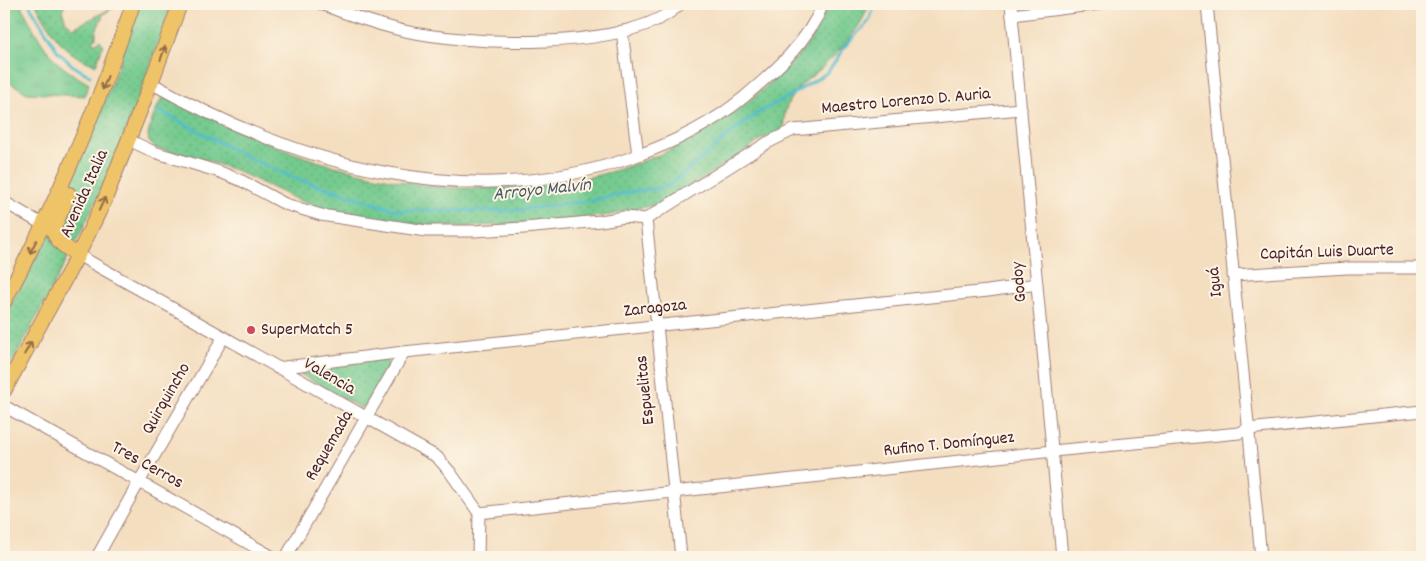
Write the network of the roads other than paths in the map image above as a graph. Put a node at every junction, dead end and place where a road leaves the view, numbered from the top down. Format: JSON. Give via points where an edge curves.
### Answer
{"nodes":[{"id":1,"x":133,"y":4,"type":"edge"},
{"id":2,"x":180,"y":4,"type":"edge"},
{"id":3,"x":320,"y":4,"type":"edge"},
{"id":4,"x":680,"y":4,"type":"edge"},
{"id":5,"x":823,"y":4,"type":"edge"},
{"id":6,"x":1100,"y":4,"type":"edge"},
{"id":7,"x":1207,"y":4,"type":"edge"},
{"id":8,"x":1011,"y":10,"type":"edge"},
{"id":9,"x":622,"y":31,"type":"junction"},
{"id":10,"x":151,"y":83,"type":"junction"},
{"id":11,"x":1022,"y":109,"type":"junction"},
{"id":12,"x":129,"y":140,"type":"junction"},
{"id":13,"x":638,"y":155,"type":"junction"},
{"id":14,"x":74,"y":162,"type":"junction"},
{"id":15,"x":4,"y":202,"type":"edge"},
{"id":16,"x":646,"y":219,"type":"junction"},
{"id":17,"x":44,"y":225,"type":"junction"},
{"id":18,"x":78,"y":255,"type":"junction"},
{"id":19,"x":1422,"y":268,"type":"edge"},
{"id":20,"x":1233,"y":275,"type":"junction"},
{"id":21,"x":1037,"y":284,"type":"junction"},
{"id":22,"x":4,"y":302,"type":"edge"},
{"id":23,"x":657,"y":326,"type":"junction"},
{"id":24,"x":223,"y":338,"type":"junction"},
{"id":25,"x":404,"y":352,"type":"junction"},
{"id":26,"x":277,"y":368,"type":"junction"},
{"id":27,"x":4,"y":390,"type":"edge"},
{"id":28,"x":4,"y":406,"type":"edge"},
{"id":29,"x":1422,"y":412,"type":"edge"},
{"id":30,"x":367,"y":418,"type":"junction"},
{"id":31,"x":1248,"y":429,"type":"junction"},
{"id":32,"x":1053,"y":451,"type":"junction"},
{"id":33,"x":138,"y":482,"type":"junction"},
{"id":34,"x":674,"y":492,"type":"junction"},
{"id":35,"x":479,"y":513,"type":"junction"},
{"id":36,"x":97,"y":557,"type":"edge"},
{"id":37,"x":274,"y":557,"type":"edge"},
{"id":38,"x":286,"y":557,"type":"edge"},
{"id":39,"x":478,"y":557,"type":"edge"},
{"id":40,"x":681,"y":557,"type":"edge"},
{"id":41,"x":1062,"y":557,"type":"edge"},
{"id":42,"x":1261,"y":557,"type":"edge"}],
"edges":[{"from":1,"to":14,"type":"main road","name":"Avenida Italia","one_way":true},
{"from":10,"to":2,"type":"main road","name":"Avenida Italia","one_way":true},
{"from":3,"to":9,"type":"street","via":[[401,30],[473,40],[552,40]]},
{"from":4,"to":9,"type":"street","via":[[662,18]]},
{"from":5,"to":13,"type":"street","via":[[806,35],[793,50],[735,105],[694,131]]},
{"from":6,"to":8,"type":"street"},
{"from":7,"to":20,"type":"street","name":"Iguá"},
{"from":8,"to":11,"type":"street","name":"Godoy"},
{"from":9,"to":13,"type":"street"},
{"from":10,"to":12,"type":"main road","name":"Avenida Italia"},
{"from":10,"to":13,"type":"street","via":[[253,133],[293,148],[363,168],[424,180],[468,182],[542,178],[606,166]]},
{"from":11,"to":16,"type":"street","name":"Maestro Lorenzo D. Auria","via":[[793,130],[768,142]]},
{"from":11,"to":21,"type":"street","name":"Godoy"},
{"from":12,"to":16,"type":"street","via":[[154,152],[220,172],[285,204],[321,215],[426,231],[524,228],[624,217]]},
{"from":18,"to":12,"type":"main road","name":"Avenida Italia","one_way":true},
{"from":14,"to":17,"type":"main road","name":"Avenida Italia"},
{"from":14,"to":18,"type":"main road","via":[[72,186],[53,229],[60,243]]},
{"from":15,"to":17,"type":"street"},
{"from":16,"to":23,"type":"street","name":"Espuelitas"},
{"from":17,"to":22,"type":"main road","name":"Avenida Italia","one_way":true},
{"from":18,"to":24,"type":"street","name":"Valencia"},
{"from":27,"to":18,"type":"main road","name":"Avenida Italia","one_way":true},
{"from":19,"to":20,"type":"street","name":"Capitán Luis Duarte","via":[[1347,268]]},
{"from":20,"to":31,"type":"street","name":"Iguá"},
{"from":21,"to":23,"type":"street","name":"Zaragoza","via":[[988,292]]},
{"from":21,"to":32,"type":"street","name":"Godoy"},
{"from":23,"to":25,"type":"street","name":"Zaragoza"},
{"from":23,"to":34,"type":"street","name":"Espuelitas"},
{"from":24,"to":26,"type":"street","name":"Valencia"},
{"from":24,"to":33,"type":"street","name":"Quirquincho"},
{"from":25,"to":26,"type":"street","name":"Zaragoza"},
{"from":25,"to":30,"type":"street","name":"Requemada"},
{"from":26,"to":30,"type":"street","name":"Valencia"},
{"from":28,"to":33,"type":"street","name":"Tres Cerros"},
{"from":29,"to":31,"type":"street","name":"Rufino T. Domínguez"},
{"from":30,"to":35,"type":"street","name":"Valencia","via":[[437,457]]},
{"from":30,"to":38,"type":"street","name":"Requemada"},
{"from":31,"to":32,"type":"street","name":"Rufino T. Domínguez","via":[[1239,433]]},
{"from":31,"to":42,"type":"street","name":"Iguá"},
{"from":32,"to":34,"type":"street","name":"Rufino T. Domínguez"},
{"from":32,"to":41,"type":"street","name":"Godoy"},
{"from":33,"to":36,"type":"street","name":"Quirquincho"},
{"from":33,"to":37,"type":"street","name":"Tres Cerros"},
{"from":34,"to":35,"type":"street","name":"Rufino T. Domínguez"},
{"from":34,"to":40,"type":"street","name":"Espuelitas"},
{"from":35,"to":39,"type":"street"}]}
